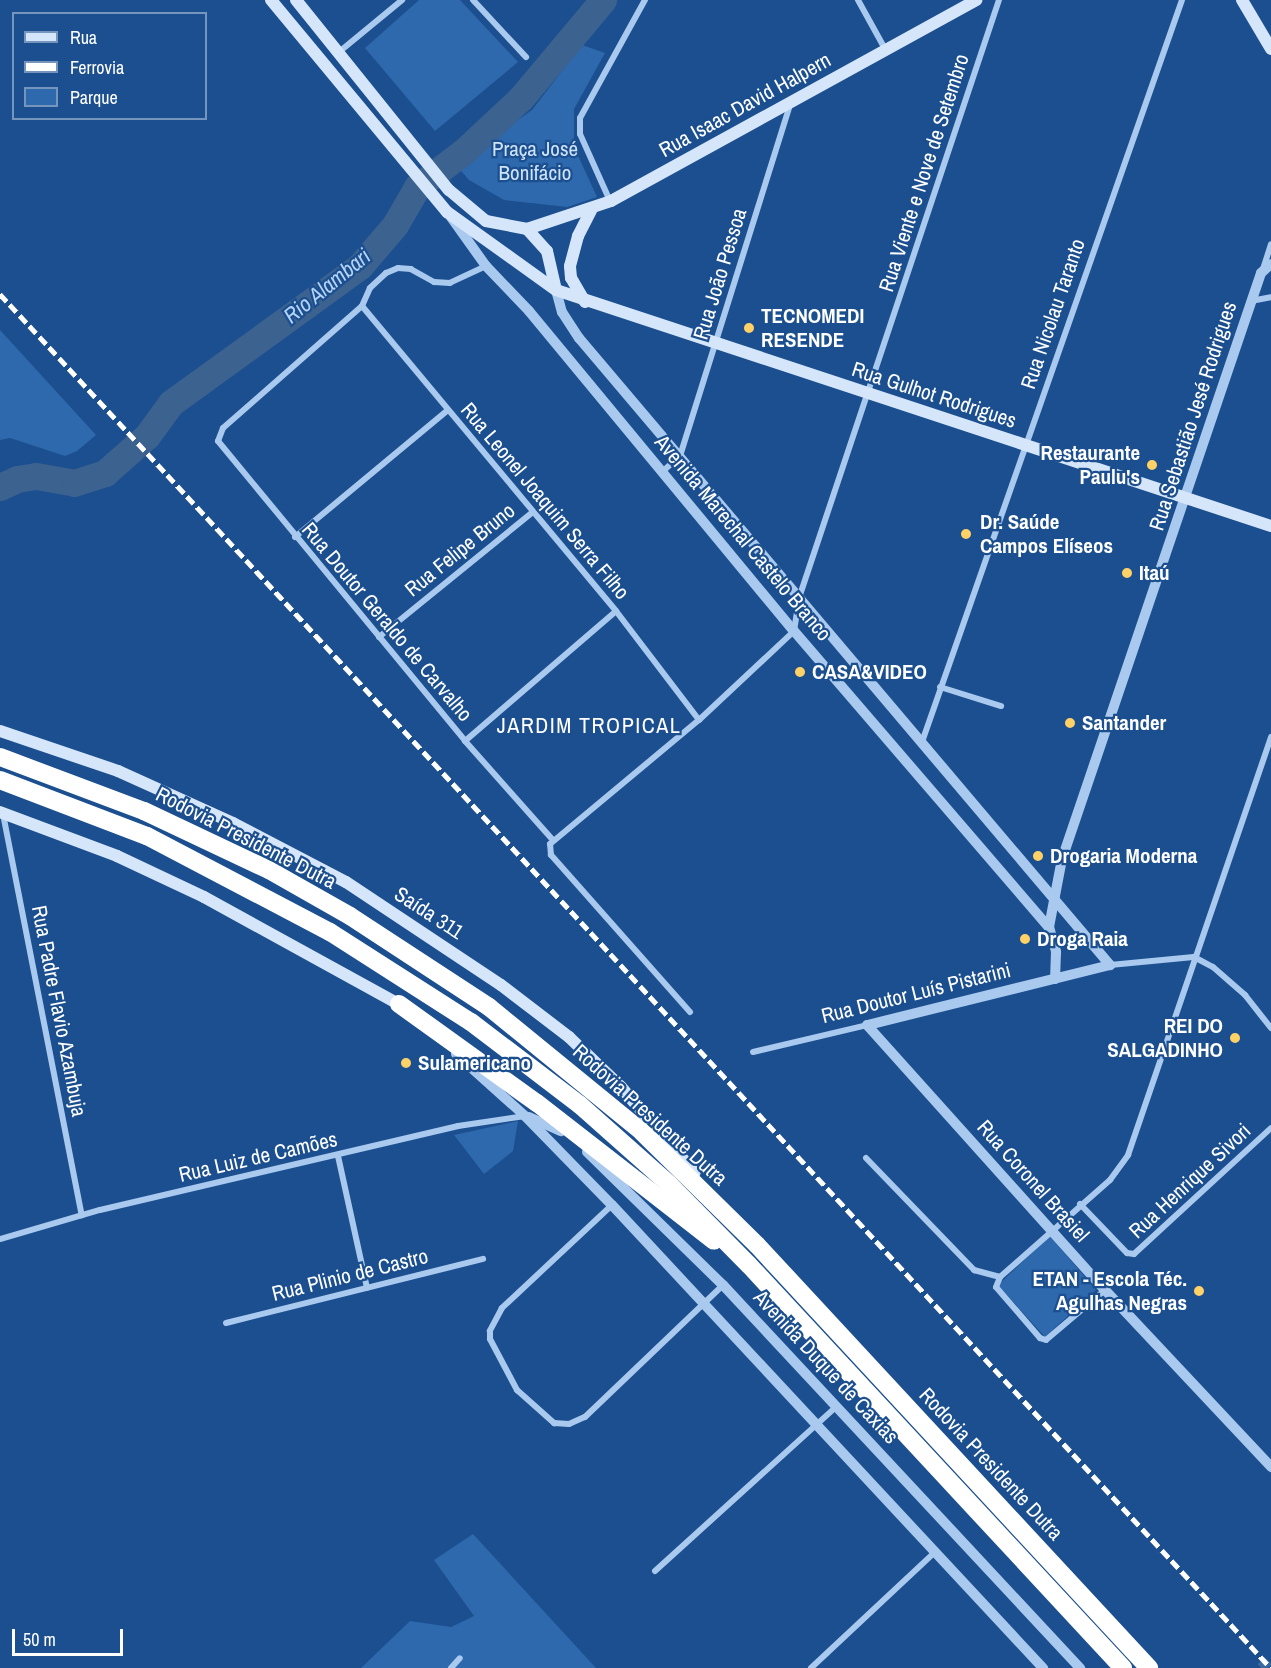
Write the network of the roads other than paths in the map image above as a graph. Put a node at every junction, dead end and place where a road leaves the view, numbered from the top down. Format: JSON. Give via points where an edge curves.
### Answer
{"nodes":[{"id":1,"x":271,"y":0,"type":"edge"},
{"id":2,"x":297,"y":0,"type":"edge"},
{"id":3,"x":402,"y":0,"type":"edge"},
{"id":4,"x":473,"y":0,"type":"edge"},
{"id":5,"x":645,"y":0,"type":"edge"},
{"id":6,"x":858,"y":0,"type":"edge"},
{"id":7,"x":976,"y":0,"type":"edge"},
{"id":8,"x":999,"y":0,"type":"edge"},
{"id":9,"x":1182,"y":0,"type":"edge"},
{"id":10,"x":1242,"y":0,"type":"edge"},
{"id":11,"x":885,"y":49,"type":"junction"},
{"id":12,"x":1271,"y":49,"type":"edge"},
{"id":13,"x":339,"y":52,"type":"junction"},
{"id":14,"x":526,"y":57,"type":"dead end"},
{"id":15,"x":792,"y":102,"type":"junction"},
{"id":16,"x":611,"y":201,"type":"junction"},
{"id":17,"x":591,"y":210,"type":"junction"},
{"id":18,"x":447,"y":212,"type":"junction"},
{"id":19,"x":527,"y":229,"type":"junction"},
{"id":20,"x":1271,"y":244,"type":"edge"},
{"id":21,"x":1271,"y":264,"type":"edge"},
{"id":22,"x":486,"y":266,"type":"junction"},
{"id":23,"x":1261,"y":273,"type":"junction"},
{"id":24,"x":556,"y":290,"type":"junction"},
{"id":25,"x":1271,"y":297,"type":"edge"},
{"id":26,"x":585,"y":302,"type":"junction"},
{"id":27,"x":1251,"y":302,"type":"junction"},
{"id":28,"x":362,"y":306,"type":"junction"},
{"id":29,"x":716,"y":342,"type":"junction"},
{"id":30,"x":868,"y":395,"type":"junction"},
{"id":31,"x":447,"y":411,"type":"junction"},
{"id":32,"x":1023,"y":445,"type":"junction"},
{"id":33,"x":680,"y":456,"type":"junction"},
{"id":34,"x":662,"y":472,"type":"junction"},
{"id":35,"x":1187,"y":497,"type":"junction"},
{"id":36,"x":533,"y":512,"type":"junction"},
{"id":37,"x":1271,"y":526,"type":"edge"},
{"id":38,"x":295,"y":537,"type":"junction"},
{"id":39,"x":800,"y":595,"type":"junction"},
{"id":40,"x":616,"y":611,"type":"junction"},
{"id":41,"x":794,"y":631,"type":"junction"},
{"id":42,"x":379,"y":637,"type":"junction"},
{"id":43,"x":940,"y":687,"type":"junction"},
{"id":44,"x":1001,"y":706,"type":"dead end"},
{"id":45,"x":699,"y":720,"type":"junction"},
{"id":46,"x":0,"y":731,"type":"edge"},
{"id":47,"x":1271,"y":737,"type":"edge"},
{"id":48,"x":465,"y":741,"type":"junction"},
{"id":49,"x":922,"y":742,"type":"junction"},
{"id":50,"x":0,"y":757,"type":"edge"},
{"id":51,"x":0,"y":780,"type":"edge"},
{"id":52,"x":2,"y":813,"type":"edge"},
{"id":53,"x":553,"y":840,"type":"junction"},
{"id":54,"x":1055,"y":900,"type":"junction"},
{"id":55,"x":1049,"y":927,"type":"junction"},
{"id":56,"x":1194,"y":957,"type":"junction"},
{"id":57,"x":1110,"y":966,"type":"junction"},
{"id":58,"x":1055,"y":979,"type":"junction"},
{"id":59,"x":399,"y":1004,"type":"junction"},
{"id":60,"x":690,"y":1012,"type":"dead end"},
{"id":61,"x":867,"y":1025,"type":"junction"},
{"id":62,"x":1271,"y":1028,"type":"edge"},
{"id":63,"x":753,"y":1052,"type":"dead end"},
{"id":64,"x":525,"y":1116,"type":"junction"},
{"id":65,"x":1271,"y":1128,"type":"edge"},
{"id":66,"x":338,"y":1156,"type":"junction"},
{"id":67,"x":866,"y":1158,"type":"dead end"},
{"id":68,"x":1080,"y":1204,"type":"junction"},
{"id":69,"x":612,"y":1205,"type":"junction"},
{"id":70,"x":82,"y":1215,"type":"junction"},
{"id":71,"x":1051,"y":1230,"type":"junction"},
{"id":72,"x":0,"y":1239,"type":"edge"},
{"id":73,"x":757,"y":1245,"type":"junction"},
{"id":74,"x":483,"y":1259,"type":"dead end"},
{"id":75,"x":749,"y":1265,"type":"junction"},
{"id":76,"x":1000,"y":1277,"type":"junction"},
{"id":77,"x":723,"y":1285,"type":"junction"},
{"id":78,"x":367,"y":1288,"type":"junction"},
{"id":79,"x":1105,"y":1290,"type":"junction"},
{"id":80,"x":704,"y":1303,"type":"junction"},
{"id":81,"x":226,"y":1323,"type":"dead end"},
{"id":82,"x":836,"y":1407,"type":"junction"},
{"id":83,"x":816,"y":1424,"type":"junction"},
{"id":84,"x":1271,"y":1467,"type":"edge"},
{"id":85,"x":935,"y":1552,"type":"junction"},
{"id":86,"x":655,"y":1571,"type":"dead end"},
{"id":87,"x":460,"y":1658,"type":"dead end"},
{"id":88,"x":451,"y":1668,"type":"edge"},
{"id":89,"x":811,"y":1668,"type":"edge"},
{"id":90,"x":1042,"y":1668,"type":"edge"},
{"id":91,"x":1080,"y":1668,"type":"edge"},
{"id":92,"x":1123,"y":1668,"type":"edge"},
{"id":93,"x":1149,"y":1668,"type":"edge"}],
"edges":[{"from":1,"to":18,"type":"main road","name":"Rua Gulhot Rodrigues"},
{"from":2,"to":13,"type":"main road"},
{"from":3,"to":13,"type":"street"},
{"from":4,"to":14,"type":"street"},
{"from":5,"to":16,"type":"street","via":[[580,118],[580,134]]},
{"from":6,"to":11,"type":"street"},
{"from":7,"to":11,"type":"main road","name":"Rua Isaac David Halpern"},
{"from":8,"to":30,"type":"street","name":"Rua Viente e Nove de Setembro"},
{"from":9,"to":32,"type":"street","name":"Rua Nicolau Taranto"},
{"from":10,"to":12,"type":"main road"},
{"from":11,"to":15,"type":"main road","name":"Rua Isaac David Halpern"},
{"from":13,"to":19,"type":"main road","via":[[449,190],[486,221]]},
{"from":15,"to":16,"type":"main road","name":"Rua Isaac David Halpern"},
{"from":15,"to":29,"type":"street","name":"Rua João Pessoa"},
{"from":16,"to":17,"type":"main road","name":"Rua Isaac David Halpern"},
{"from":17,"to":19,"type":"main road","name":"Rua Isaac David Halpern"},
{"from":17,"to":26,"type":"main road","via":[[578,236],[570,266],[571,278]]},
{"from":18,"to":22,"type":"street","name":"Avenida Marechal Castelo Branco"},
{"from":18,"to":24,"type":"main road","name":"Rua Gulhot Rodrigues"},
{"from":19,"to":24,"type":"main road","via":[[547,251]]},
{"from":20,"to":23,"type":"street"},
{"from":21,"to":23,"type":"street","name":"Rua Sebastião Jesé Rodrigues"},
{"from":22,"to":28,"type":"street","via":[[450,283],[434,282],[411,269],[398,268],[370,288]]},
{"from":22,"to":34,"type":"street","name":"Avenida Marechal Castelo Branco","via":[[529,311]]},
{"from":23,"to":27,"type":"street","name":"Rua Sebastião Jesé Rodrigues"},
{"from":24,"to":26,"type":"main road","name":"Rua Gulhot Rodrigues"},
{"from":24,"to":33,"type":"street","name":"Avenida Marechal Castelo Branco","via":[[572,327]]},
{"from":25,"to":27,"type":"street"},
{"from":26,"to":29,"type":"main road","name":"Rua Gulhot Rodrigues"},
{"from":27,"to":35,"type":"street","name":"Rua Sebastião Jesé Rodrigues"},
{"from":28,"to":31,"type":"street","name":"Rua Leonel Joaquim Serra Filho"},
{"from":28,"to":38,"type":"street","name":"Rua Doutor Geraldo de Carvalho","via":[[223,428],[218,441]]},
{"from":29,"to":30,"type":"main road","name":"Rua Gulhot Rodrigues"},
{"from":29,"to":33,"type":"street","name":"Rua João Pessoa"},
{"from":30,"to":32,"type":"main road","name":"Rua Gulhot Rodrigues"},
{"from":30,"to":39,"type":"street","name":"Rua Viente e Nove de Setembro"},
{"from":31,"to":36,"type":"street","name":"Rua Leonel Joaquim Serra Filho"},
{"from":31,"to":38,"type":"street"},
{"from":32,"to":35,"type":"main road","name":"Rua Gulhot Rodrigues"},
{"from":32,"to":43,"type":"street","name":"Rua Nicolau Taranto"},
{"from":33,"to":34,"type":"street"},
{"from":33,"to":39,"type":"street","name":"Avenida Marechal Castelo Branco"},
{"from":34,"to":41,"type":"street","name":"Avenida Marechal Castelo Branco"},
{"from":35,"to":37,"type":"main road","name":"Rua Gulhot Rodrigues"},
{"from":35,"to":54,"type":"street","name":"Rua Sebastião Jesé Rodrigues","via":[[1062,859]]},
{"from":36,"to":40,"type":"street","name":"Rua Leonel Joaquim Serra Filho"},
{"from":36,"to":42,"type":"street","name":"Rua Felipe Bruno"},
{"from":38,"to":42,"type":"street","name":"Rua Doutor Geraldo de Carvalho"},
{"from":39,"to":41,"type":"street","name":"Rua Viente e Nove de Setembro"},
{"from":39,"to":49,"type":"street","name":"Avenida Marechal Castelo Branco"},
{"from":40,"to":45,"type":"street","name":"Rua Leonel Joaquim Serra Filho"},
{"from":40,"to":48,"type":"street"},
{"from":41,"to":45,"type":"street"},
{"from":41,"to":55,"type":"street","name":"Avenida Marechal Castelo Branco"},
{"from":42,"to":48,"type":"street","name":"Rua Doutor Geraldo de Carvalho"},
{"from":43,"to":44,"type":"street"},
{"from":43,"to":49,"type":"street","name":"Rua Nicolau Taranto"},
{"from":45,"to":53,"type":"street"},
{"from":46,"to":73,"type":"main road","name":"Saída 311","via":[[118,771],[233,823],[346,882],[424,932],[576,1043],[621,1087]]},
{"from":47,"to":56,"type":"street"},
{"from":48,"to":53,"type":"street","name":"Rua Doutor Geraldo de Carvalho"},
{"from":49,"to":54,"type":"street","name":"Avenida Marechal Castelo Branco"},
{"from":50,"to":73,"type":"highway","name":"Rodovia Presidente Dutra","via":[[73,781],[192,832],[269,870],[418,958],[489,1007],[598,1094]]},
{"from":51,"to":75,"type":"highway","name":"Rodovia Presidente Dutra","via":[[157,841],[330,932],[471,1022],[580,1105],[669,1184]]},
{"from":52,"to":59,"type":"main road","via":[[117,856],[204,897]]},
{"from":52,"to":70,"type":"street","name":"Rua Padre Flavio Azambuja"},
{"from":53,"to":60,"type":"street","via":[[551,855]]},
{"from":54,"to":55,"type":"street","name":"Rua Sebastião Jesé Rodrigues"},
{"from":54,"to":57,"type":"street","name":"Avenida Marechal Castelo Branco"},
{"from":55,"to":58,"type":"street","name":"Avenida Marechal Castelo Branco","via":[[1056,952]]},
{"from":56,"to":57,"type":"street","name":"Rua Doutor Luís Pistarini"},
{"from":56,"to":62,"type":"street","via":[[1213,967],[1245,995]]},
{"from":56,"to":68,"type":"street","via":[[1128,1155],[1110,1180]]},
{"from":57,"to":58,"type":"street","name":"Rua Doutor Luís Pistarini"},
{"from":58,"to":61,"type":"street","name":"Rua Doutor Luís Pistarini"},
{"from":59,"to":64,"type":"street","name":"Avenida Duque de Caxias"},
{"from":59,"to":75,"type":"highway"},
{"from":61,"to":63,"type":"street","name":"Rua Doutor Luís Pistarini"},
{"from":61,"to":71,"type":"street","name":"Rua Coronel Brasiel"},
{"from":64,"to":66,"type":"street","name":"Rua Luiz de Camões","via":[[458,1126]]},
{"from":64,"to":69,"type":"street","name":"Avenida Duque de Caxias"},
{"from":64,"to":77,"type":"street","name":"Avenida Duque de Caxias","via":[[547,1123],[580,1146]]},
{"from":65,"to":68,"type":"street","name":"Rua Henrique Sivori","via":[[1134,1254],[1127,1253]]},
{"from":66,"to":70,"type":"street","name":"Rua Luiz de Camões"},
{"from":66,"to":78,"type":"street"},
{"from":67,"to":76,"type":"street","via":[[974,1270]]},
{"from":68,"to":71,"type":"street"},
{"from":69,"to":80,"type":"street","name":"Avenida Duque de Caxias"},
{"from":69,"to":80,"type":"street","via":[[502,1308],[490,1331],[490,1339],[518,1390],[554,1423],[569,1425],[585,1417]]},
{"from":70,"to":72,"type":"street","name":"Rua Luiz de Camões"},
{"from":71,"to":76,"type":"street"},
{"from":71,"to":79,"type":"street","name":"Rua Coronel Brasiel"},
{"from":73,"to":93,"type":"highway","name":"Rodovia Presidente Dutra"},
{"from":74,"to":78,"type":"street","name":"Rua Plinio de Castro"},
{"from":75,"to":92,"type":"highway","name":"Rodovia Presidente Dutra"},
{"from":76,"to":79,"type":"street","via":[[997,1290],[1046,1340]]},
{"from":77,"to":80,"type":"street"},
{"from":77,"to":82,"type":"street","name":"Avenida Duque de Caxias"},
{"from":78,"to":81,"type":"street","name":"Rua Plinio de Castro"},
{"from":79,"to":84,"type":"street","name":"Rua Coronel Brasiel"},
{"from":80,"to":83,"type":"street","name":"Avenida Duque de Caxias"},
{"from":82,"to":83,"type":"street"},
{"from":82,"to":91,"type":"street","name":"Avenida Duque de Caxias"},
{"from":83,"to":85,"type":"street","name":"Avenida Duque de Caxias"},
{"from":83,"to":86,"type":"street"},
{"from":85,"to":89,"type":"street"},
{"from":85,"to":90,"type":"street","name":"Avenida Duque de Caxias"},
{"from":87,"to":88,"type":"street"}]}
